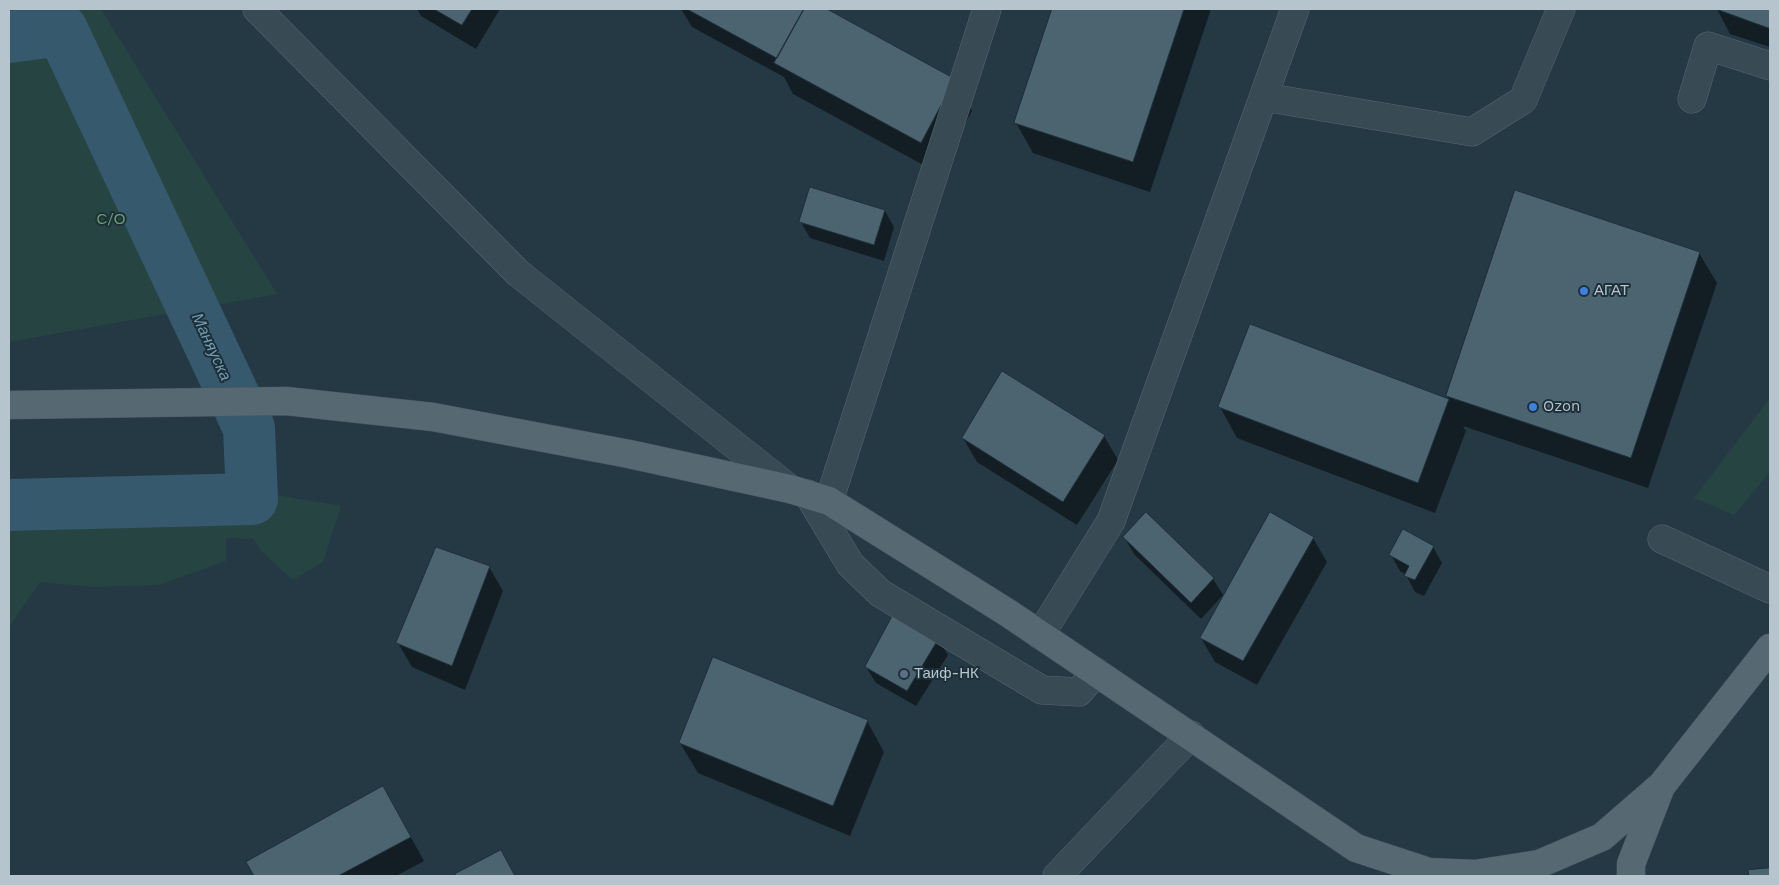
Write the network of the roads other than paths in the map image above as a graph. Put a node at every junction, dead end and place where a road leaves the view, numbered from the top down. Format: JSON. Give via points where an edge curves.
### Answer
{"nodes":[{"id":1,"x":257,"y":9,"type":"edge"},
{"id":2,"x":988,"y":9,"type":"edge"},
{"id":3,"x":1295,"y":9,"type":"edge"},
{"id":4,"x":1561,"y":9,"type":"edge"},
{"id":5,"x":1770,"y":66,"type":"edge"},
{"id":6,"x":1264,"y":96,"type":"junction"},
{"id":7,"x":1692,"y":99,"type":"dead end"},
{"id":8,"x":9,"y":405,"type":"edge"},
{"id":9,"x":809,"y":494,"type":"junction"},
{"id":10,"x":1662,"y":539,"type":"dead end"},
{"id":11,"x":1770,"y":589,"type":"edge"},
{"id":12,"x":1040,"y":634,"type":"junction"},
{"id":13,"x":1770,"y":648,"type":"edge"},
{"id":14,"x":1096,"y":672,"type":"junction"},
{"id":15,"x":1191,"y":735,"type":"junction"},
{"id":16,"x":1662,"y":785,"type":"junction"},
{"id":17,"x":1356,"y":848,"type":"junction"},
{"id":18,"x":1056,"y":876,"type":"edge"},
{"id":19,"x":1398,"y":876,"type":"edge"},
{"id":20,"x":1631,"y":876,"type":"edge"}],
"edges":[{"from":1,"to":9,"type":"lane","via":[[518,273]]},
{"from":2,"to":9,"type":"lane"},
{"from":3,"to":6,"type":"lane"},
{"from":4,"to":6,"type":"lane","via":[[1523,100],[1472,132]]},
{"from":5,"to":7,"type":"lane","via":[[1708,46]]},
{"from":6,"to":12,"type":"lane","via":[[1111,521]]},
{"from":8,"to":9,"type":"main road","via":[[286,401],[433,417],[629,454]]},
{"from":9,"to":12,"type":"main road"},
{"from":9,"to":14,"type":"lane","via":[[850,564],[889,598],[1042,690],[1079,692]]},
{"from":10,"to":11,"type":"lane"},
{"from":12,"to":14,"type":"main road"},
{"from":13,"to":16,"type":"main road"},
{"from":14,"to":15,"type":"main road"},
{"from":15,"to":17,"type":"main road"},
{"from":15,"to":18,"type":"lane"},
{"from":16,"to":17,"type":"main road","via":[[1602,837],[1539,864],[1475,874],[1429,872]]},
{"from":16,"to":20,"type":"main road","via":[[1631,864]]},
{"from":17,"to":19,"type":"main road"}]}
